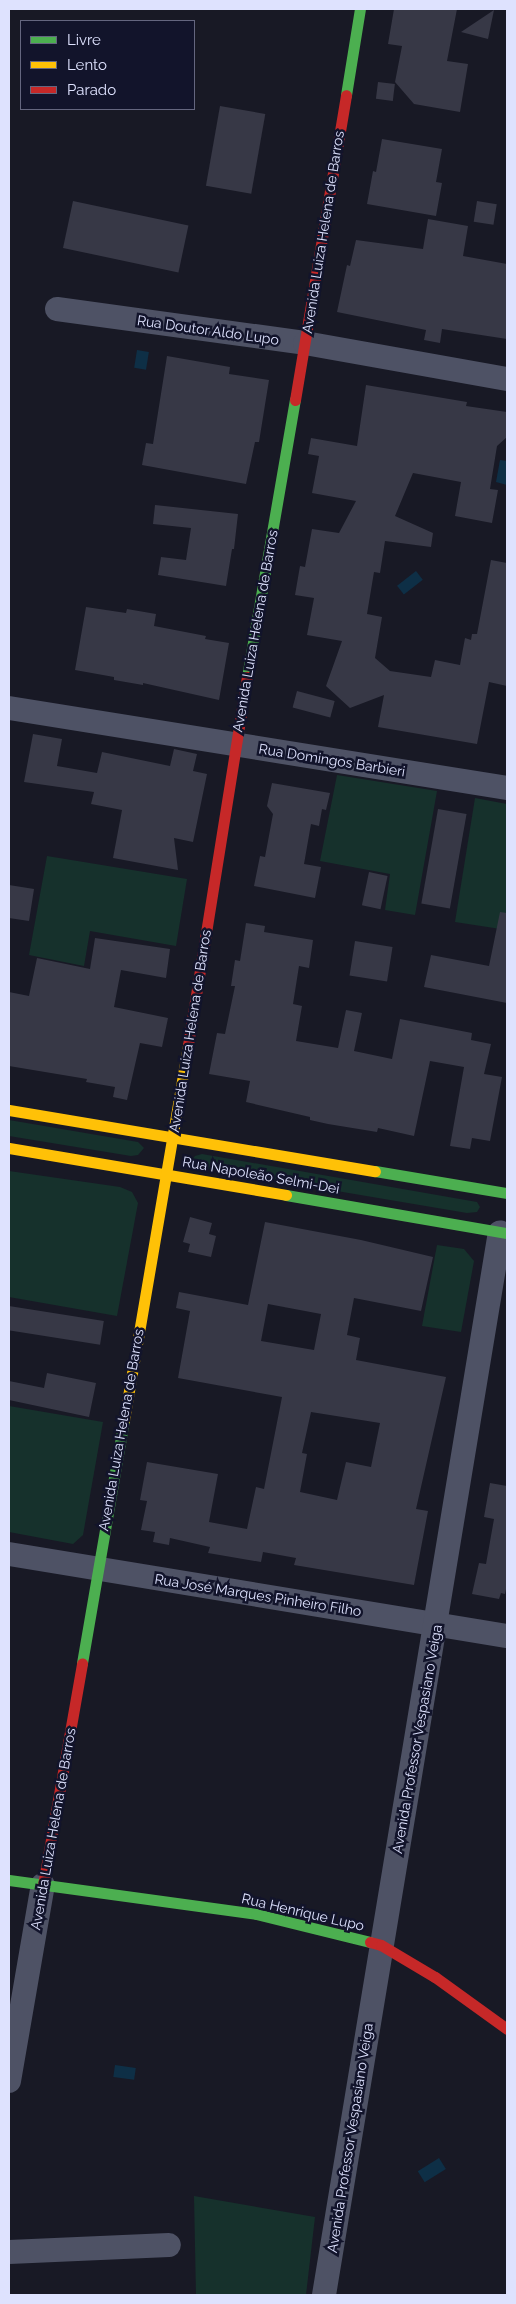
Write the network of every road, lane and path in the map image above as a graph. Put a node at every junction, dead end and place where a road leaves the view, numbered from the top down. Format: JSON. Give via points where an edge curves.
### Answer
{"nodes":[{"id":1,"x":360,"y":9,"type":"edge"},
{"id":2,"x":57,"y":309,"type":"dead end"},
{"id":3,"x":305,"y":343,"type":"junction"},
{"id":4,"x":507,"y":379,"type":"edge"},
{"id":5,"x":9,"y":708,"type":"edge"},
{"id":6,"x":235,"y":745,"type":"junction"},
{"id":7,"x":507,"y":788,"type":"edge"},
{"id":8,"x":9,"y":1110,"type":"edge"},
{"id":9,"x":172,"y":1138,"type":"junction"},
{"id":10,"x":9,"y":1148,"type":"edge"},
{"id":11,"x":166,"y":1174,"type":"junction"},
{"id":12,"x":506,"y":1192,"type":"edge"},
{"id":13,"x":503,"y":1229,"type":"edge"},
{"id":14,"x":9,"y":1554,"type":"edge"},
{"id":15,"x":97,"y":1569,"type":"junction"},
{"id":16,"x":437,"y":1624,"type":"junction"},
{"id":17,"x":507,"y":1636,"type":"edge"},
{"id":18,"x":9,"y":1880,"type":"edge"},
{"id":19,"x":43,"y":1885,"type":"junction"},
{"id":20,"x":381,"y":1945,"type":"junction"},
{"id":21,"x":507,"y":2029,"type":"edge"},
{"id":22,"x":9,"y":2081,"type":"edge"},
{"id":23,"x":169,"y":2246,"type":"dead end"},
{"id":24,"x":9,"y":2252,"type":"edge"},
{"id":25,"x":324,"y":2295,"type":"edge"}],
"edges":[{"from":1,"to":3,"type":"street","name":"Avenida Luiza Helena de Barros"},
{"from":2,"to":3,"type":"street","name":"Rua Doutor Aldo Lupo"},
{"from":3,"to":4,"type":"street","name":"Rua Doutor Aldo Lupo"},
{"from":3,"to":6,"type":"street","name":"Avenida Luiza Helena de Barros"},
{"from":5,"to":6,"type":"street","name":"Rua Domingos Barbieri"},
{"from":6,"to":7,"type":"street","name":"Rua Domingos Barbieri"},
{"from":6,"to":9,"type":"street","name":"Avenida Luiza Helena de Barros"},
{"from":8,"to":9,"type":"street","name":"Rua Napoleão Selmi-Dei"},
{"from":9,"to":11,"type":"street","name":"Avenida Luiza Helena de Barros"},
{"from":9,"to":12,"type":"street","name":"Rua Napoleão Selmi-Dei"},
{"from":10,"to":11,"type":"street","name":"Rua Napoleão Selmi-Dei"},
{"from":11,"to":13,"type":"street","name":"Rua Napoleão Selmi-Dei"},
{"from":11,"to":15,"type":"street","name":"Avenida Luiza Helena de Barros"},
{"from":13,"to":16,"type":"street","name":"Avenida Professor Vespasiano Veiga"},
{"from":14,"to":15,"type":"street","name":"Rua José Marques Pinheiro Filho"},
{"from":15,"to":16,"type":"street","name":"Rua José Marques Pinheiro Filho"},
{"from":15,"to":19,"type":"street","name":"Avenida Luiza Helena de Barros"},
{"from":16,"to":17,"type":"street","name":"Rua José Marques Pinheiro Filho"},
{"from":16,"to":20,"type":"street","name":"Avenida Professor Vespasiano Veiga"},
{"from":18,"to":19,"type":"street","name":"Rua Henrique Lupo"},
{"from":19,"to":20,"type":"street","name":"Rua Henrique Lupo","via":[[256,1914]]},
{"from":19,"to":22,"type":"street","name":"Avenida Luiza Helena de Barros"},
{"from":20,"to":21,"type":"street","name":"Rua Henrique Lupo","via":[[435,1977]]},
{"from":20,"to":25,"type":"street","name":"Avenida Professor Vespasiano Veiga"},
{"from":23,"to":24,"type":"street"}]}
